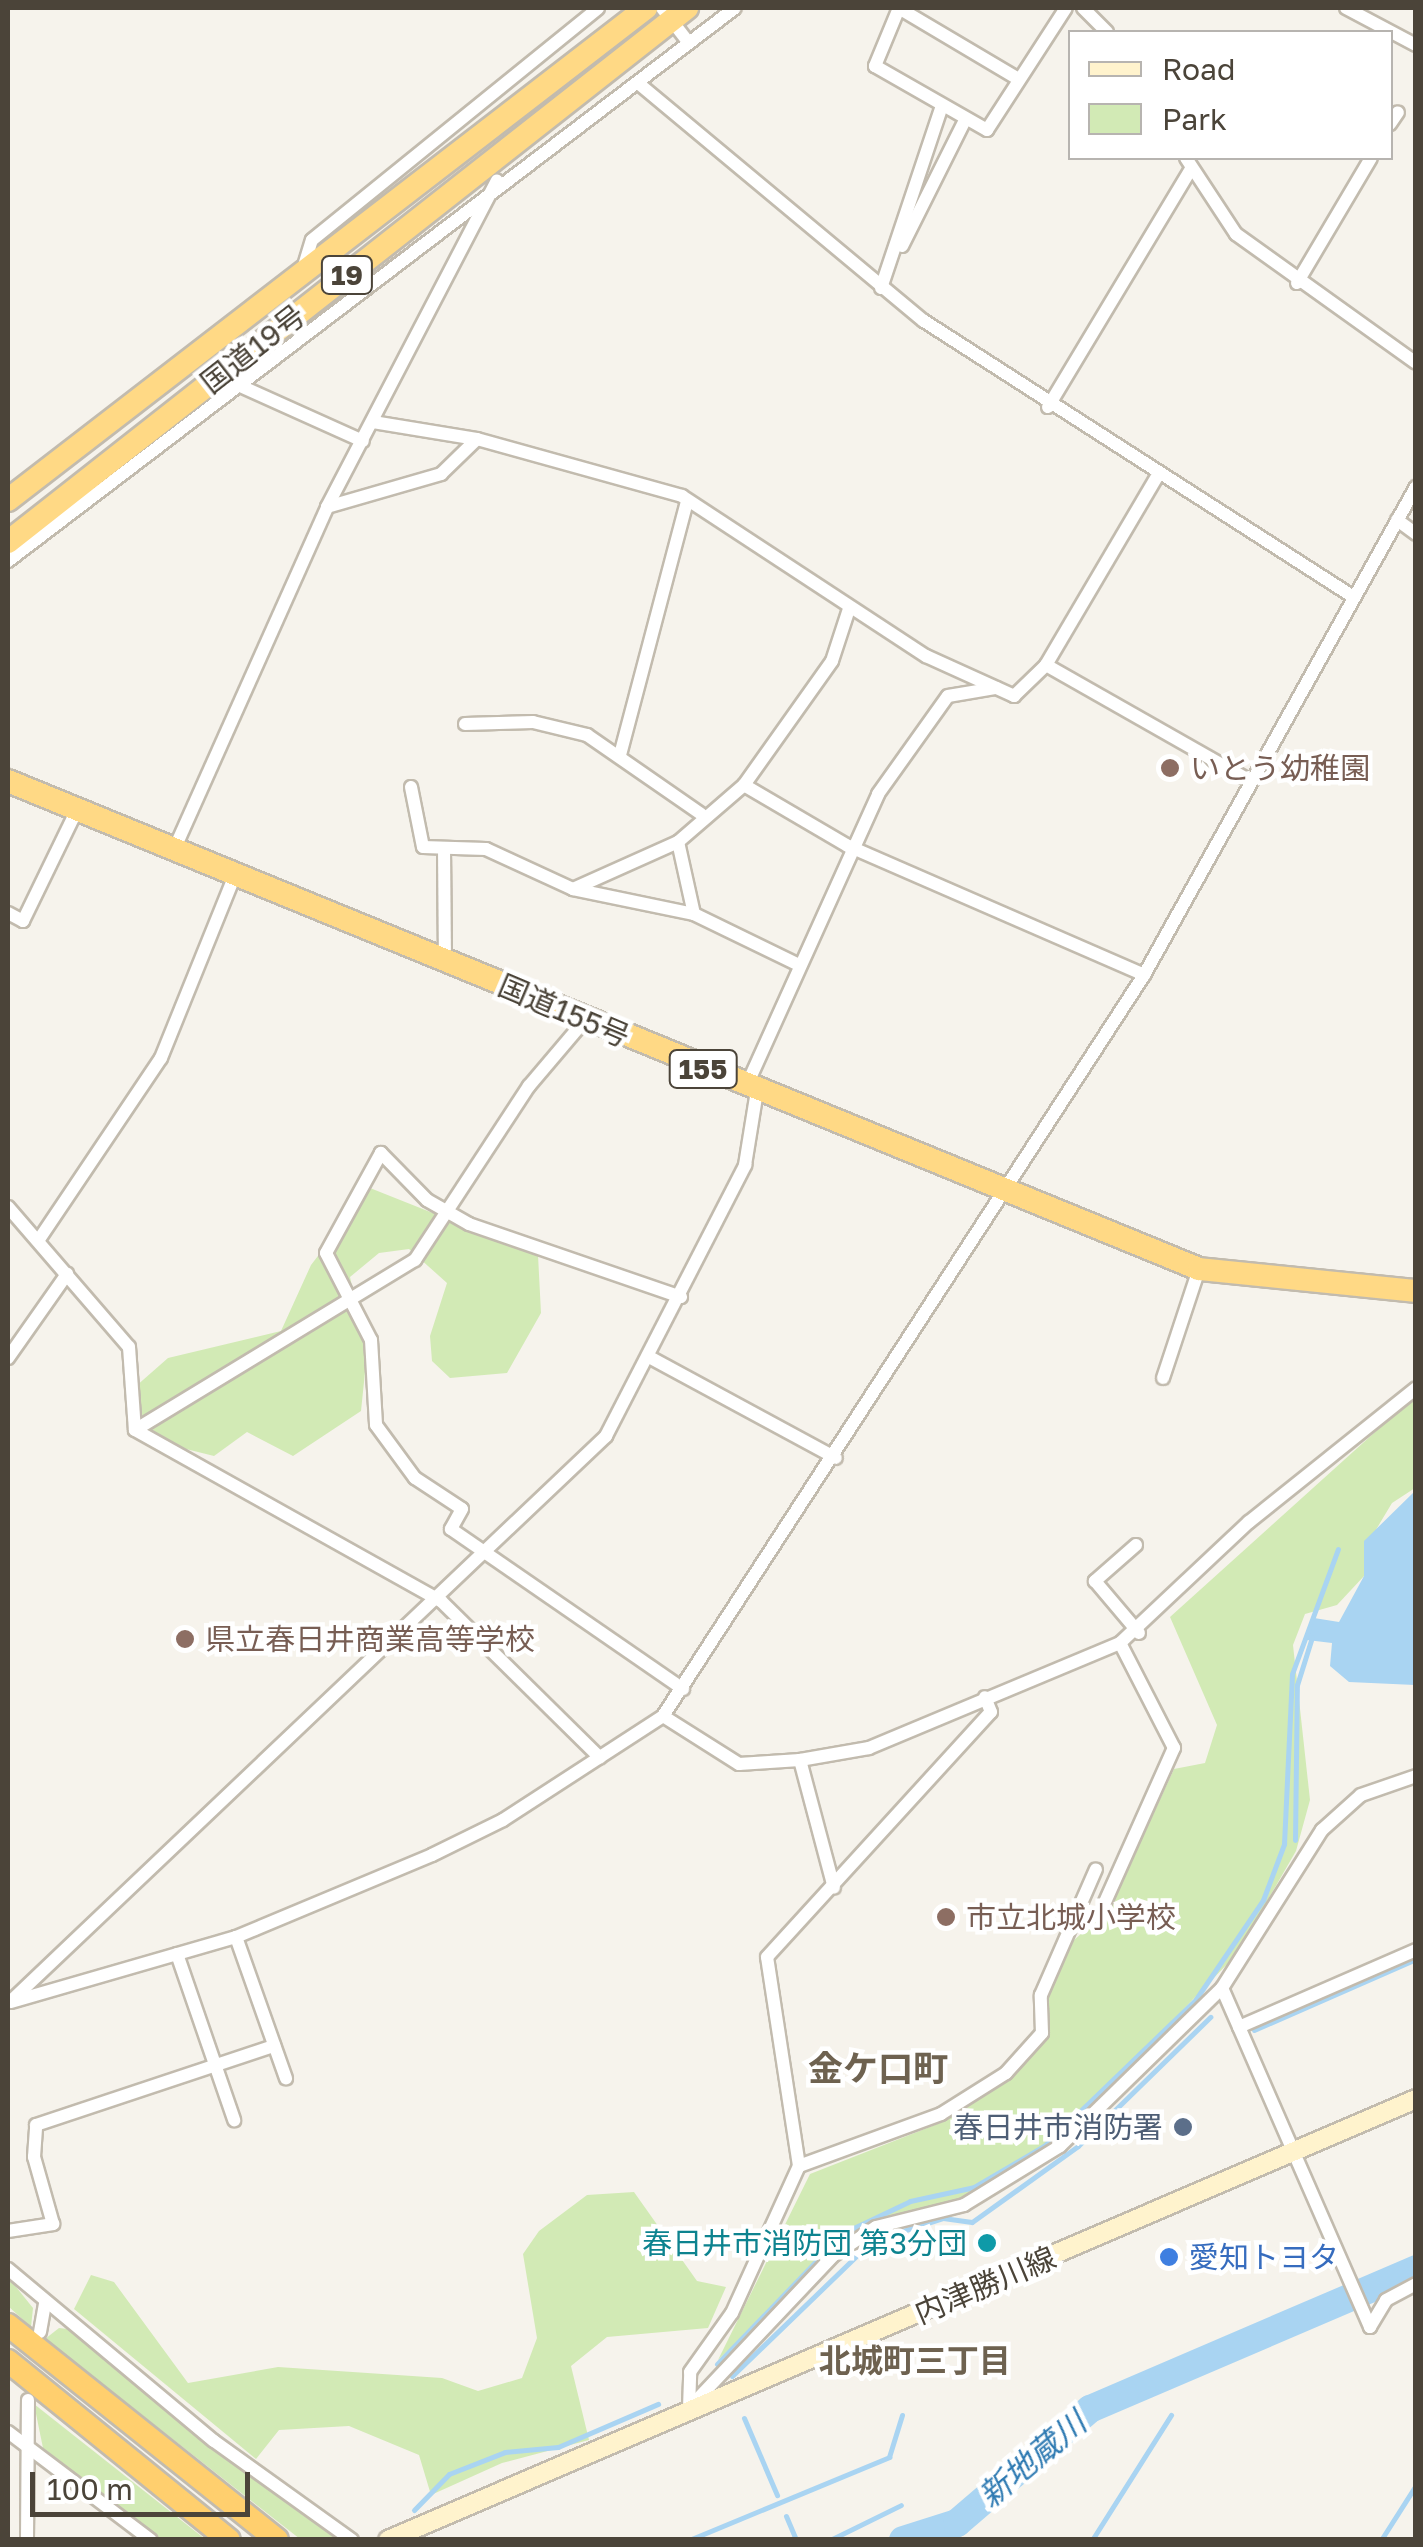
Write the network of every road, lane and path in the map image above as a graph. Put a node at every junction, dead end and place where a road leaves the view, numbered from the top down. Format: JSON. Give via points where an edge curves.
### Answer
{"nodes":[{"id":1,"x":598,"y":8,"type":"edge"},
{"id":2,"x":646,"y":8,"type":"edge"},
{"id":3,"x":734,"y":8,"type":"edge"},
{"id":4,"x":1066,"y":8,"type":"edge"},
{"id":5,"x":1083,"y":8,"type":"edge"},
{"id":6,"x":1346,"y":8,"type":"edge"},
{"id":7,"x":673,"y":12,"type":"edge"},
{"id":8,"x":1105,"y":30,"type":"edge"},
{"id":9,"x":1387,"y":30,"type":"edge"},
{"id":10,"x":1393,"y":34,"type":"edge"},
{"id":11,"x":690,"y":43,"type":"junction"},
{"id":12,"x":1416,"y":46,"type":"edge"},
{"id":13,"x":1015,"y":77,"type":"junction"},
{"id":14,"x":638,"y":83,"type":"junction"},
{"id":15,"x":941,"y":109,"type":"junction"},
{"id":16,"x":965,"y":120,"type":"junction"},
{"id":17,"x":1370,"y":160,"type":"edge"},
{"id":18,"x":1189,"y":163,"type":"edge"},
{"id":19,"x":497,"y":181,"type":"junction"},
{"id":20,"x":302,"y":271,"type":"junction"},
{"id":21,"x":1297,"y":283,"type":"junction"},
{"id":22,"x":881,"y":288,"type":"junction"},
{"id":23,"x":1416,"y":363,"type":"edge"},
{"id":24,"x":236,"y":384,"type":"junction"},
{"id":25,"x":1048,"y":406,"type":"junction"},
{"id":26,"x":373,"y":422,"type":"junction"},
{"id":27,"x":477,"y":439,"type":"junction"},
{"id":28,"x":363,"y":441,"type":"junction"},
{"id":29,"x":1158,"y":475,"type":"junction"},
{"id":30,"x":1416,"y":487,"type":"edge"},
{"id":31,"x":8,"y":500,"type":"edge"},
{"id":32,"x":687,"y":501,"type":"junction"},
{"id":33,"x":327,"y":508,"type":"junction"},
{"id":34,"x":1396,"y":520,"type":"junction"},
{"id":35,"x":1416,"y":534,"type":"edge"},
{"id":36,"x":8,"y":542,"type":"edge"},
{"id":37,"x":8,"y":561,"type":"edge"},
{"id":38,"x":1352,"y":596,"type":"junction"},
{"id":39,"x":849,"y":609,"type":"junction"},
{"id":40,"x":1046,"y":665,"type":"junction"},
{"id":41,"x":996,"y":688,"type":"junction"},
{"id":42,"x":465,"y":724,"type":"dead end"},
{"id":43,"x":620,"y":755,"type":"junction"},
{"id":44,"x":8,"y":780,"type":"edge"},
{"id":45,"x":1250,"y":782,"type":"junction"},
{"id":46,"x":744,"y":785,"type":"junction"},
{"id":47,"x":411,"y":787,"type":"dead end"},
{"id":48,"x":76,"y":812,"type":"junction"},
{"id":49,"x":701,"y":814,"type":"junction"},
{"id":50,"x":678,"y":842,"type":"junction"},
{"id":51,"x":848,"y":846,"type":"junction"},
{"id":52,"x":444,"y":848,"type":"junction"},
{"id":53,"x":172,"y":852,"type":"junction"},
{"id":54,"x":234,"y":877,"type":"junction"},
{"id":55,"x":572,"y":888,"type":"junction"},
{"id":56,"x":8,"y":913,"type":"edge"},
{"id":57,"x":694,"y":914,"type":"junction"},
{"id":58,"x":445,"y":962,"type":"junction"},
{"id":59,"x":799,"y":964,"type":"junction"},
{"id":60,"x":1144,"y":975,"type":"junction"},
{"id":61,"x":585,"y":1020,"type":"junction"},
{"id":62,"x":752,"y":1089,"type":"junction"},
{"id":63,"x":1006,"y":1193,"type":"junction"},
{"id":64,"x":8,"y":1207,"type":"edge"},
{"id":65,"x":445,"y":1212,"type":"junction"},
{"id":66,"x":38,"y":1241,"type":"junction"},
{"id":67,"x":1199,"y":1269,"type":"junction"},
{"id":68,"x":67,"y":1274,"type":"junction"},
{"id":69,"x":1416,"y":1291,"type":"edge"},
{"id":70,"x":355,"y":1296,"type":"junction"},
{"id":71,"x":681,"y":1296,"type":"junction"},
{"id":72,"x":8,"y":1358,"type":"edge"},
{"id":73,"x":651,"y":1358,"type":"junction"},
{"id":74,"x":1163,"y":1378,"type":"dead end"},
{"id":75,"x":1416,"y":1388,"type":"edge"},
{"id":76,"x":134,"y":1430,"type":"junction"},
{"id":77,"x":836,"y":1458,"type":"junction"},
{"id":78,"x":1136,"y":1545,"type":"dead end"},
{"id":79,"x":494,"y":1550,"type":"junction"},
{"id":80,"x":441,"y":1601,"type":"junction"},
{"id":81,"x":1138,"y":1633,"type":"junction"},
{"id":82,"x":1120,"y":1643,"type":"junction"},
{"id":83,"x":683,"y":1689,"type":"junction"},
{"id":84,"x":985,"y":1697,"type":"junction"},
{"id":85,"x":663,"y":1716,"type":"junction"},
{"id":86,"x":600,"y":1758,"type":"junction"},
{"id":87,"x":800,"y":1760,"type":"junction"},
{"id":88,"x":1416,"y":1776,"type":"edge"},
{"id":89,"x":1096,"y":1869,"type":"dead end"},
{"id":90,"x":834,"y":1888,"type":"junction"},
{"id":91,"x":1105,"y":1902,"type":"dead end"},
{"id":92,"x":236,"y":1937,"type":"junction"},
{"id":93,"x":1416,"y":1950,"type":"edge"},
{"id":94,"x":177,"y":1954,"type":"junction"},
{"id":95,"x":1222,"y":1988,"type":"junction"},
{"id":96,"x":9,"y":2004,"type":"edge"},
{"id":97,"x":1240,"y":2027,"type":"junction"},
{"id":98,"x":274,"y":2046,"type":"junction"},
{"id":99,"x":215,"y":2066,"type":"junction"},
{"id":100,"x":286,"y":2078,"type":"dead end"},
{"id":101,"x":1416,"y":2099,"type":"edge"},
{"id":102,"x":234,"y":2120,"type":"dead end"},
{"id":103,"x":1294,"y":2152,"type":"junction"},
{"id":104,"x":799,"y":2166,"type":"junction"},
{"id":105,"x":8,"y":2231,"type":"edge"},
{"id":106,"x":8,"y":2269,"type":"edge"},
{"id":107,"x":1416,"y":2284,"type":"edge"},
{"id":108,"x":45,"y":2303,"type":"junction"},
{"id":109,"x":8,"y":2325,"type":"edge"},
{"id":110,"x":40,"y":2332,"type":"dead end"},
{"id":111,"x":8,"y":2362,"type":"edge"},
{"id":112,"x":28,"y":2400,"type":"dead end"},
{"id":113,"x":689,"y":2408,"type":"junction"},
{"id":114,"x":8,"y":2432,"type":"edge"},
{"id":115,"x":22,"y":2440,"type":"junction"},
{"id":116,"x":270,"y":2534,"type":"edge"},
{"id":117,"x":27,"y":2540,"type":"edge"},
{"id":118,"x":151,"y":2540,"type":"edge"},
{"id":119,"x":230,"y":2540,"type":"edge"},
{"id":120,"x":352,"y":2540,"type":"edge"},
{"id":121,"x":388,"y":2540,"type":"edge"}],
"edges":[{"from":1,"to":20,"type":"street","via":[[312,240]]},
{"from":2,"to":20,"type":"highway","name":"国道19号","number":"19"},
{"from":3,"to":11,"type":"street"},
{"from":4,"to":13,"type":"street"},
{"from":5,"to":8,"type":"street"},
{"from":6,"to":9,"type":"street"},
{"from":7,"to":11,"type":"street"},
{"from":7,"to":36,"type":"highway","name":"国道19号","number":"19"},
{"from":10,"to":12,"type":"street"},
{"from":11,"to":14,"type":"street"},
{"from":13,"to":15,"type":"street","via":[[899,8],[875,66]]},
{"from":13,"to":16,"type":"street","via":[[988,130]]},
{"from":14,"to":19,"type":"street"},
{"from":14,"to":22,"type":"street"},
{"from":15,"to":16,"type":"street"},
{"from":15,"to":22,"type":"street"},
{"from":16,"to":22,"type":"street"},
{"from":17,"to":21,"type":"street"},
{"from":18,"to":21,"type":"street","via":[[1236,234]]},
{"from":18,"to":25,"type":"street"},
{"from":19,"to":24,"type":"street"},
{"from":19,"to":26,"type":"street"},
{"from":20,"to":31,"type":"highway","name":"国道19号","number":"19"},
{"from":21,"to":23,"type":"street"},
{"from":22,"to":25,"type":"street"},
{"from":24,"to":28,"type":"street"},
{"from":24,"to":37,"type":"street"},
{"from":25,"to":29,"type":"street"},
{"from":26,"to":27,"type":"street"},
{"from":26,"to":28,"type":"street"},
{"from":27,"to":32,"type":"street"},
{"from":27,"to":33,"type":"street","via":[[441,474]]},
{"from":28,"to":33,"type":"street"},
{"from":29,"to":38,"type":"street"},
{"from":29,"to":40,"type":"street"},
{"from":30,"to":34,"type":"street"},
{"from":32,"to":39,"type":"street"},
{"from":32,"to":43,"type":"street"},
{"from":33,"to":53,"type":"street"},
{"from":34,"to":35,"type":"street"},
{"from":34,"to":38,"type":"street"},
{"from":38,"to":45,"type":"street"},
{"from":39,"to":41,"type":"street"},
{"from":39,"to":46,"type":"street","via":[[832,661]]},
{"from":40,"to":41,"type":"street","via":[[1014,696]]},
{"from":40,"to":45,"type":"street"},
{"from":41,"to":51,"type":"street","via":[[948,696]]},
{"from":42,"to":43,"type":"street","via":[[544,724]]},
{"from":43,"to":49,"type":"street"},
{"from":44,"to":48,"type":"highway","name":"国道155号","number":"155"},
{"from":45,"to":60,"type":"street"},
{"from":46,"to":49,"type":"street"},
{"from":46,"to":51,"type":"street"},
{"from":47,"to":52,"type":"street","via":[[423,847]]},
{"from":48,"to":53,"type":"highway","name":"国道155号","number":"155"},
{"from":48,"to":56,"type":"street","via":[[24,921]]},
{"from":49,"to":50,"type":"street"},
{"from":50,"to":55,"type":"street"},
{"from":50,"to":57,"type":"street"},
{"from":51,"to":59,"type":"street"},
{"from":51,"to":60,"type":"street"},
{"from":52,"to":55,"type":"street","via":[[486,850]]},
{"from":52,"to":58,"type":"street"},
{"from":53,"to":54,"type":"highway","name":"国道155号","number":"155"},
{"from":54,"to":58,"type":"highway","name":"国道155号","number":"155"},
{"from":54,"to":66,"type":"street","via":[[161,1058]]},
{"from":55,"to":57,"type":"street"},
{"from":57,"to":59,"type":"street"},
{"from":58,"to":61,"type":"highway","name":"国道155号","number":"155"},
{"from":59,"to":62,"type":"street"},
{"from":60,"to":63,"type":"street"},
{"from":61,"to":62,"type":"highway","name":"国道155号","number":"155"},
{"from":61,"to":65,"type":"street"},
{"from":62,"to":63,"type":"highway","name":"国道155号","number":"155"},
{"from":62,"to":71,"type":"street","via":[[745,1165]]},
{"from":63,"to":67,"type":"highway","name":"国道155号","number":"155"},
{"from":63,"to":77,"type":"street"},
{"from":64,"to":66,"type":"street"},
{"from":65,"to":70,"type":"street","via":[[416,1260]]},
{"from":65,"to":70,"type":"street","via":[[381,1153],[326,1253]]},
{"from":65,"to":71,"type":"street"},
{"from":66,"to":68,"type":"street"},
{"from":67,"to":69,"type":"highway","name":"国道155号","number":"155"},
{"from":67,"to":74,"type":"street"},
{"from":68,"to":72,"type":"street"},
{"from":68,"to":76,"type":"street","via":[[130,1347]]},
{"from":70,"to":76,"type":"street"},
{"from":70,"to":79,"type":"street","via":[[371,1340],[376,1424],[415,1478],[462,1509],[451,1529]]},
{"from":71,"to":73,"type":"street"},
{"from":73,"to":77,"type":"street"},
{"from":73,"to":79,"type":"street","via":[[596,1448]]},
{"from":75,"to":81,"type":"street","via":[[1250,1522]]},
{"from":76,"to":80,"type":"street"},
{"from":77,"to":83,"type":"street"},
{"from":78,"to":81,"type":"street","via":[[1095,1581]]},
{"from":79,"to":80,"type":"street"},
{"from":79,"to":83,"type":"street"},
{"from":80,"to":86,"type":"street"},
{"from":80,"to":96,"type":"street"},
{"from":81,"to":82,"type":"street"},
{"from":82,"to":84,"type":"street"},
{"from":82,"to":91,"type":"street","via":[[1174,1748]]},
{"from":83,"to":85,"type":"street"},
{"from":84,"to":87,"type":"street","via":[[869,1748]]},
{"from":84,"to":90,"type":"street","via":[[992,1712]]},
{"from":85,"to":86,"type":"street"},
{"from":85,"to":87,"type":"street","via":[[738,1764]]},
{"from":86,"to":92,"type":"street","via":[[503,1820]]},
{"from":87,"to":90,"type":"street"},
{"from":88,"to":95,"type":"street","via":[[1361,1795],[1322,1830]]},
{"from":89,"to":104,"type":"street","via":[[1041,1995],[1042,2033],[1006,2073],[941,2114]]},
{"from":90,"to":104,"type":"street","via":[[766,1966]]},
{"from":92,"to":94,"type":"street"},
{"from":92,"to":98,"type":"street"},
{"from":93,"to":97,"type":"street"},
{"from":94,"to":96,"type":"street"},
{"from":94,"to":99,"type":"street"},
{"from":95,"to":97,"type":"street"},
{"from":95,"to":113,"type":"street","via":[[1060,2146],[964,2204],[876,2227],[834,2256]]},
{"from":97,"to":103,"type":"street"},
{"from":98,"to":99,"type":"street"},
{"from":98,"to":100,"type":"street"},
{"from":99,"to":102,"type":"street"},
{"from":99,"to":105,"type":"street","via":[[36,2125],[34,2157],[53,2224]]},
{"from":101,"to":103,"type":"main road","name":"内津勝川線"},
{"from":103,"to":107,"type":"street","via":[[1370,2327],[1386,2300]]},
{"from":103,"to":113,"type":"main road","name":"内津勝川線"},
{"from":104,"to":113,"type":"street","via":[[732,2313],[690,2372]]},
{"from":106,"to":108,"type":"street"},
{"from":108,"to":110,"type":"street"},
{"from":108,"to":120,"type":"street"},
{"from":109,"to":116,"type":"highway"},
{"from":111,"to":119,"type":"highway"},
{"from":112,"to":115,"type":"street"},
{"from":113,"to":121,"type":"main road","name":"内津勝川線"},
{"from":114,"to":115,"type":"street"},
{"from":115,"to":117,"type":"street"},
{"from":115,"to":118,"type":"street"}]}
